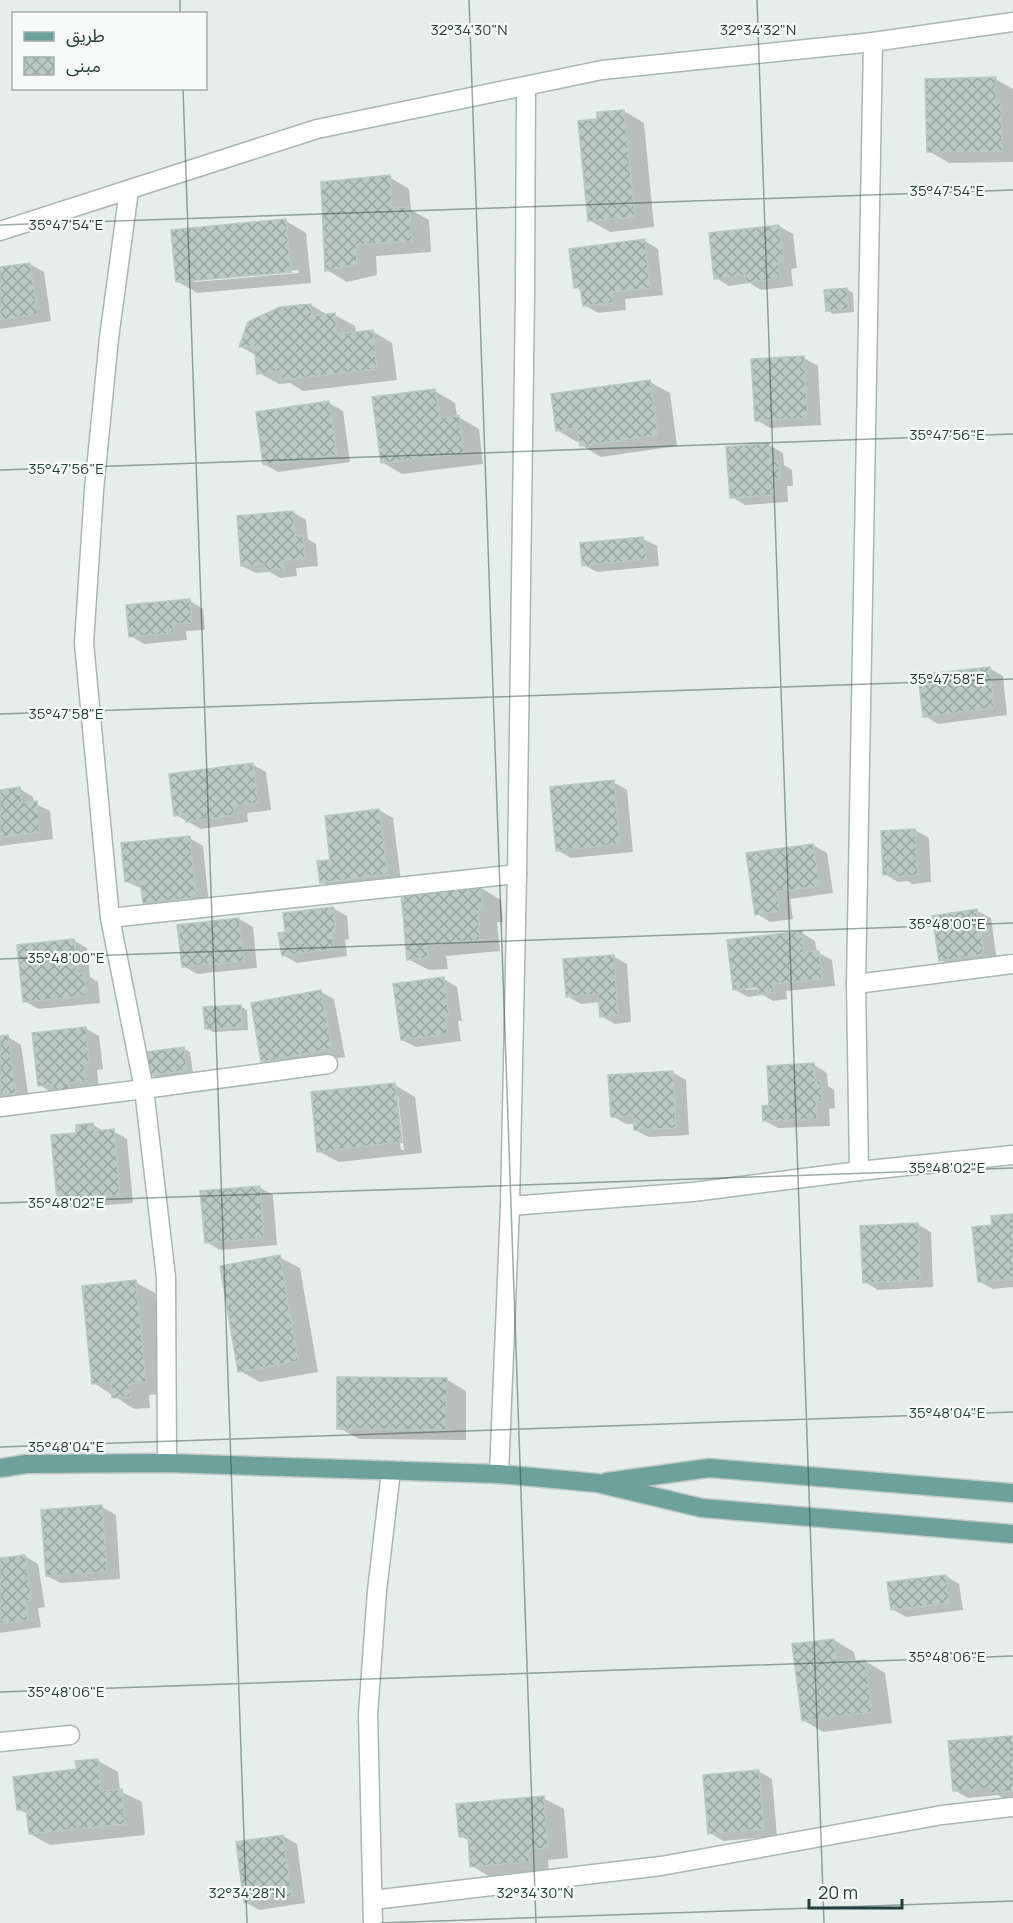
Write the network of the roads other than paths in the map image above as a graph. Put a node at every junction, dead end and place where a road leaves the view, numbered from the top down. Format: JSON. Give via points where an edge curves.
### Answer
{"nodes":[{"id":1,"x":1013,"y":22,"type":"edge"},
{"id":2,"x":873,"y":42,"type":"junction"},
{"id":3,"x":526,"y":86,"type":"junction"},
{"id":4,"x":129,"y":190,"type":"junction"},
{"id":5,"x":0,"y":231,"type":"edge"},
{"id":6,"x":517,"y":874,"type":"junction"},
{"id":7,"x":110,"y":918,"type":"junction"},
{"id":8,"x":1013,"y":964,"type":"edge"},
{"id":9,"x":856,"y":984,"type":"junction"},
{"id":10,"x":328,"y":1064,"type":"dead end"},
{"id":11,"x":144,"y":1089,"type":"junction"},
{"id":12,"x":0,"y":1107,"type":"edge"},
{"id":13,"x":1013,"y":1155,"type":"edge"},
{"id":14,"x":859,"y":1171,"type":"junction"},
{"id":15,"x":510,"y":1206,"type":"junction"},
{"id":16,"x":0,"y":1457,"type":"edge"},
{"id":17,"x":167,"y":1463,"type":"junction"},
{"id":18,"x":26,"y":1464,"type":"junction"},
{"id":19,"x":0,"y":1468,"type":"edge"},
{"id":20,"x":391,"y":1471,"type":"junction"},
{"id":21,"x":499,"y":1474,"type":"junction"},
{"id":22,"x":597,"y":1483,"type":"junction"},
{"id":23,"x":1013,"y":1493,"type":"edge"},
{"id":24,"x":1013,"y":1534,"type":"edge"},
{"id":25,"x":70,"y":1735,"type":"dead end"},
{"id":26,"x":0,"y":1742,"type":"edge"},
{"id":27,"x":1013,"y":1807,"type":"edge"},
{"id":28,"x":373,"y":1900,"type":"junction"},
{"id":29,"x":373,"y":1923,"type":"edge"}],
"edges":[{"from":1,"to":2,"type":"street"},
{"from":2,"to":3,"type":"street","via":[[602,70]]},
{"from":2,"to":9,"type":"street"},
{"from":3,"to":4,"type":"street","via":[[317,129]]},
{"from":3,"to":6,"type":"street"},
{"from":4,"to":5,"type":"street"},
{"from":4,"to":7,"type":"street","via":[[109,338],[84,643]]},
{"from":6,"to":7,"type":"street"},
{"from":6,"to":15,"type":"street"},
{"from":7,"to":11,"type":"street"},
{"from":8,"to":9,"type":"street"},
{"from":9,"to":14,"type":"street"},
{"from":10,"to":11,"type":"street"},
{"from":11,"to":12,"type":"street"},
{"from":11,"to":17,"type":"street","via":[[166,1277]]},
{"from":13,"to":14,"type":"street"},
{"from":14,"to":15,"type":"street","via":[[693,1192]]},
{"from":15,"to":21,"type":"street"},
{"from":16,"to":18,"type":"main road"},
{"from":17,"to":18,"type":"main road"},
{"from":17,"to":20,"type":"main road"},
{"from":18,"to":19,"type":"main road"},
{"from":20,"to":21,"type":"main road"},
{"from":20,"to":28,"type":"street","via":[[368,1714]]},
{"from":21,"to":22,"type":"main road"},
{"from":22,"to":23,"type":"main road","via":[[709,1468]]},
{"from":22,"to":24,"type":"main road","via":[[702,1508]]},
{"from":25,"to":26,"type":"street"},
{"from":27,"to":28,"type":"street","via":[[942,1815],[661,1866]]},
{"from":28,"to":29,"type":"street"}]}
